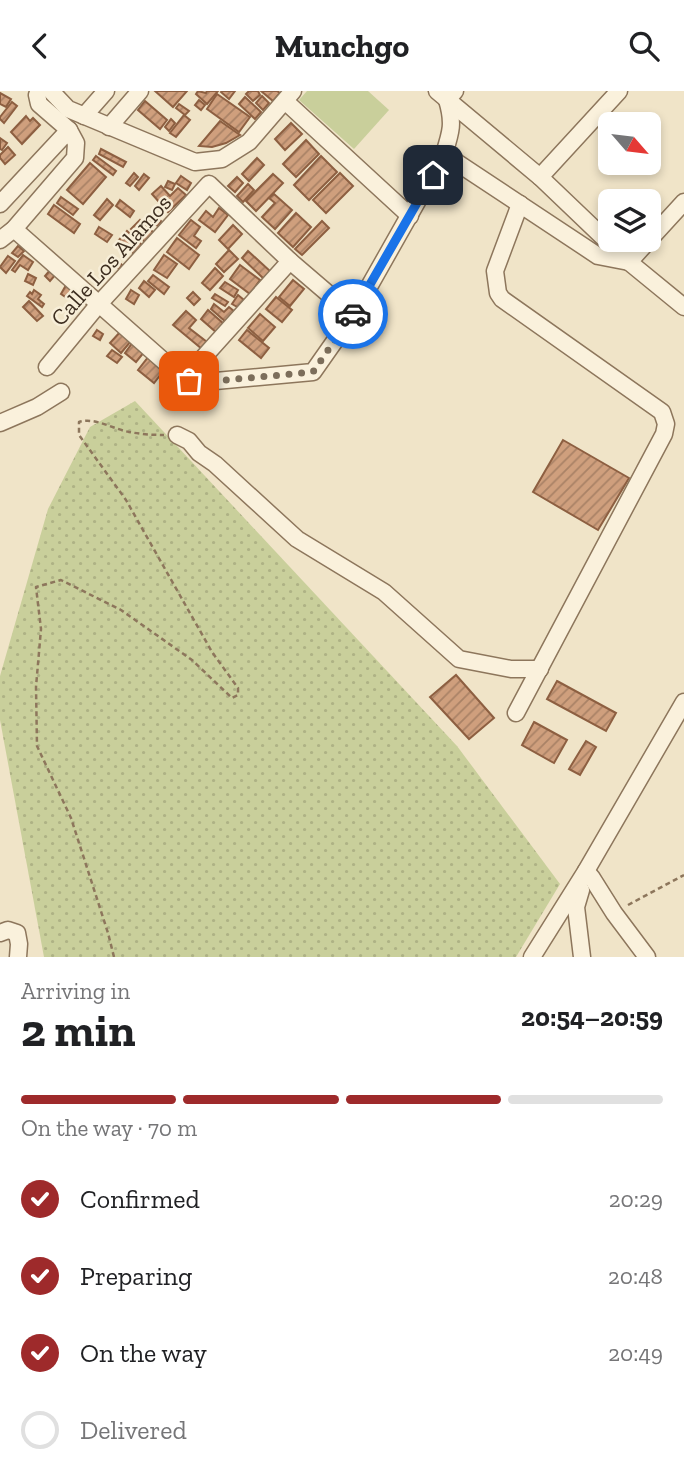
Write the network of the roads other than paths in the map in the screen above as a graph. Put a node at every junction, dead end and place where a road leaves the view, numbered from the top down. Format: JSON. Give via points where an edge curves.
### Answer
{"nodes":[{"id":1,"x":39,"y":91,"type":"edge"},
{"id":2,"x":51,"y":91,"type":"edge"},
{"id":3,"x":106,"y":91,"type":"edge"},
{"id":4,"x":140,"y":91,"type":"edge"},
{"id":5,"x":619,"y":91,"type":"edge"},
{"id":6,"x":446,"y":94,"type":"edge"},
{"id":7,"x":289,"y":96,"type":"edge"},
{"id":8,"x":84,"y":116,"type":"junction"},
{"id":9,"x":109,"y":127,"type":"junction"},
{"id":10,"x":69,"y":130,"type":"junction"},
{"id":11,"x":444,"y":154,"type":"junction"},
{"id":12,"x":540,"y":177,"type":"junction"},
{"id":13,"x":684,"y":202,"type":"edge"},
{"id":14,"x":0,"y":204,"type":"edge"},
{"id":15,"x":520,"y":204,"type":"junction"},
{"id":16,"x":410,"y":216,"type":"junction"},
{"id":17,"x":14,"y":229,"type":"junction"},
{"id":18,"x":0,"y":240,"type":"edge"},
{"id":19,"x":290,"y":261,"type":"junction"},
{"id":20,"x":629,"y":262,"type":"junction"},
{"id":21,"x":98,"y":305,"type":"junction"},
{"id":22,"x":684,"y":307,"type":"edge"},
{"id":23,"x":353,"y":315,"type":"junction"},
{"id":24,"x":47,"y":367,"type":"dead end"},
{"id":25,"x":184,"y":379,"type":"junction"},
{"id":26,"x":61,"y":392,"type":"dead end"},
{"id":27,"x":0,"y":423,"type":"edge"},
{"id":28,"x":177,"y":435,"type":"road end"},
{"id":29,"x":540,"y":669,"type":"junction"},
{"id":30,"x":684,"y":702,"type":"edge"},
{"id":31,"x":516,"y":713,"type":"dead end"},
{"id":32,"x":586,"y":871,"type":"junction"},
{"id":33,"x":0,"y":933,"type":"edge"},
{"id":34,"x":19,"y":950,"type":"edge"},
{"id":35,"x":532,"y":957,"type":"edge"},
{"id":36,"x":582,"y":957,"type":"edge"},
{"id":37,"x":647,"y":957,"type":"edge"}],
"edges":[{"from":1,"to":10,"type":"street","via":[[39,104]]},
{"from":2,"to":8,"type":"street","via":[[68,109]]},
{"from":3,"to":8,"type":"street"},
{"from":4,"to":9,"type":"street"},
{"from":5,"to":12,"type":"street"},
{"from":6,"to":11,"type":"street","via":[[452,131]]},
{"from":6,"to":12,"type":"street"},
{"from":7,"to":9,"type":"street","via":[[249,142],[222,159],[195,162]]},
{"from":7,"to":16,"type":"street"},
{"from":8,"to":9,"type":"street"},
{"from":10,"to":14,"type":"street"},
{"from":10,"to":17,"type":"street","via":[[76,143],[75,158]]},
{"from":11,"to":15,"type":"street"},
{"from":11,"to":16,"type":"street"},
{"from":12,"to":20,"type":"street"},
{"from":13,"to":20,"type":"street"},
{"from":15,"to":20,"type":"street","via":[[598,256]]},
{"from":15,"to":29,"type":"street","via":[[495,271],[498,293],[662,412],[666,424]]},
{"from":16,"to":23,"type":"street"},
{"from":17,"to":18,"type":"street"},
{"from":17,"to":21,"type":"street"},
{"from":19,"to":21,"type":"street","name":"Calle Los Alamos","via":[[209,184]]},
{"from":19,"to":23,"type":"street"},
{"from":19,"to":25,"type":"street"},
{"from":20,"to":22,"type":"street"},
{"from":21,"to":24,"type":"street","name":"Calle Los Alamos"},
{"from":21,"to":25,"type":"street"},
{"from":23,"to":25,"type":"street","via":[[313,372],[194,383]]},
{"from":26,"to":27,"type":"street"},
{"from":28,"to":29,"type":"street","via":[[298,539],[384,592],[459,659],[511,669]]},
{"from":29,"to":31,"type":"street"},
{"from":30,"to":32,"type":"street"},
{"from":32,"to":35,"type":"street"},
{"from":32,"to":36,"type":"street","via":[[576,907]]},
{"from":32,"to":37,"type":"street"},
{"from":33,"to":34,"type":"street","via":[[17,933]]}]}
